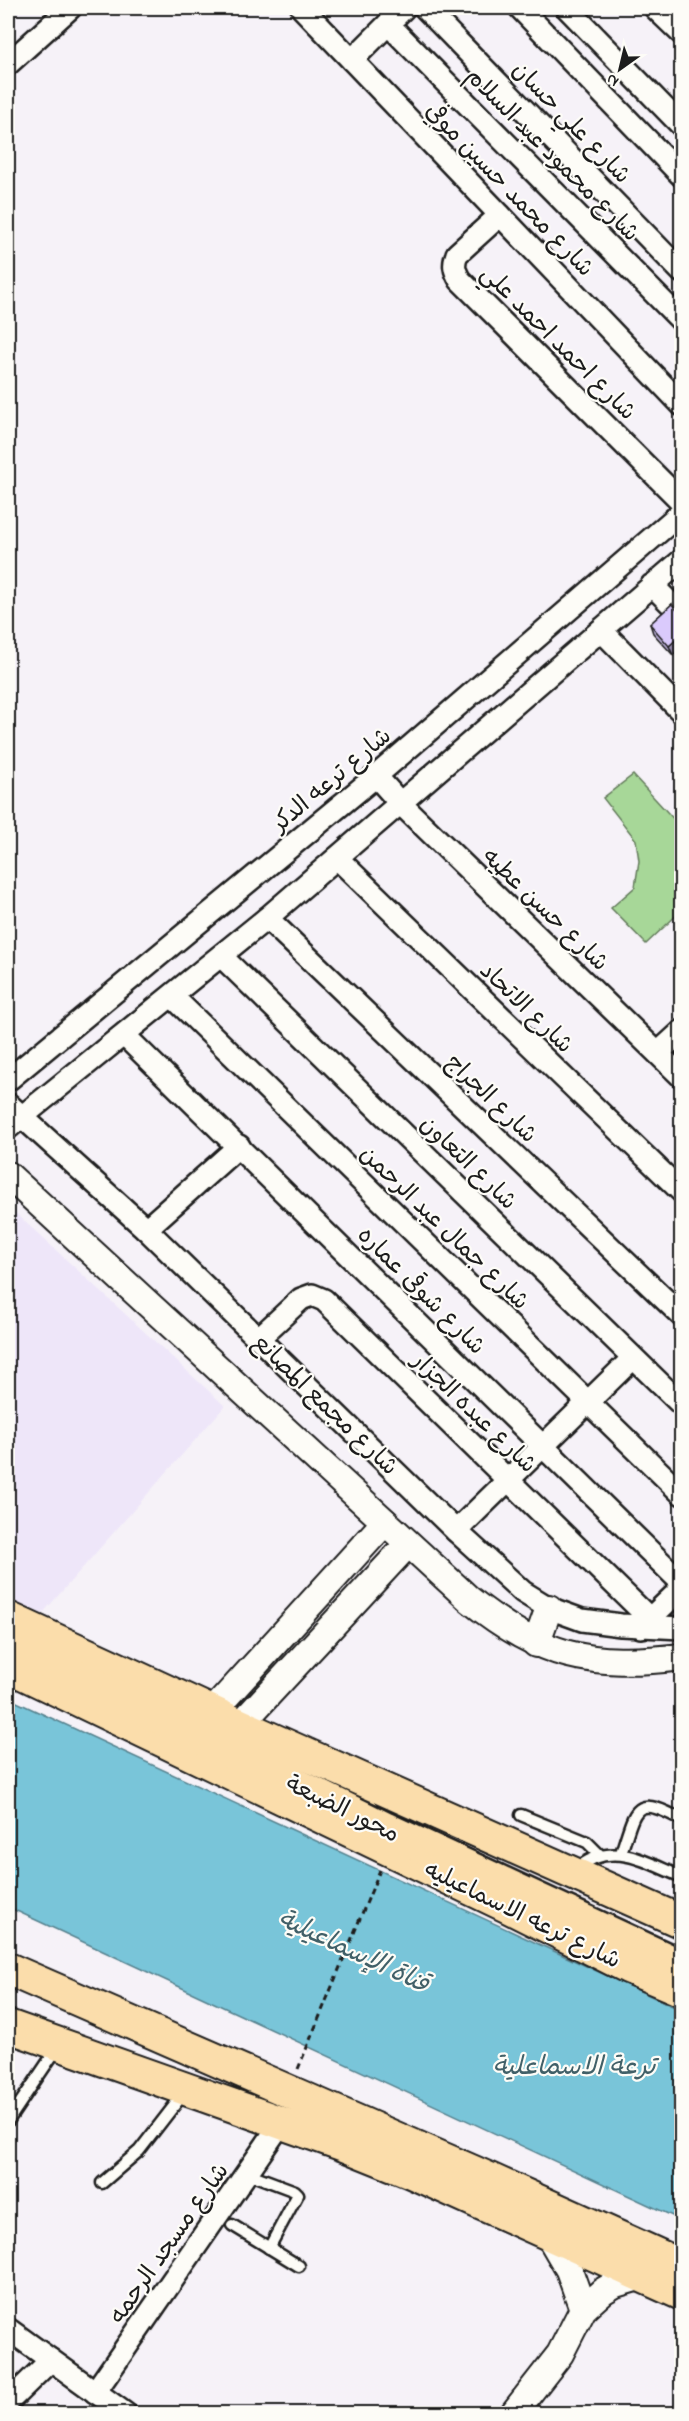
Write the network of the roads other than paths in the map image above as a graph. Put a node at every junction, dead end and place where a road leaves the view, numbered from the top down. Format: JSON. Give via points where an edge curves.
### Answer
{"nodes":[{"id":1,"x":70,"y":8,"type":"edge"},
{"id":2,"x":302,"y":8,"type":"edge"},
{"id":3,"x":404,"y":8,"type":"edge"},
{"id":4,"x":426,"y":8,"type":"edge"},
{"id":5,"x":520,"y":8,"type":"edge"},
{"id":6,"x":567,"y":8,"type":"edge"},
{"id":7,"x":655,"y":8,"type":"edge"},
{"id":8,"x":388,"y":24,"type":"junction"},
{"id":9,"x":681,"y":34,"type":"edge"},
{"id":10,"x":352,"y":60,"type":"junction"},
{"id":11,"x":8,"y":64,"type":"edge"},
{"id":12,"x":681,"y":126,"type":"edge"},
{"id":13,"x":681,"y":176,"type":"edge"},
{"id":14,"x":500,"y":215,"type":"junction"},
{"id":15,"x":681,"y":272,"type":"edge"},
{"id":16,"x":681,"y":321,"type":"edge"},
{"id":17,"x":681,"y":405,"type":"edge"},
{"id":18,"x":681,"y":502,"type":"edge"},
{"id":19,"x":681,"y":512,"type":"edge"},
{"id":20,"x":681,"y":560,"type":"edge"},
{"id":21,"x":652,"y":585,"type":"junction"},
{"id":22,"x":681,"y":615,"type":"edge"},
{"id":23,"x":601,"y":630,"type":"junction"},
{"id":24,"x":681,"y":712,"type":"edge"},
{"id":25,"x":376,"y":776,"type":"junction"},
{"id":26,"x":401,"y":804,"type":"junction"},
{"id":27,"x":337,"y":858,"type":"junction"},
{"id":28,"x":267,"y":918,"type":"junction"},
{"id":29,"x":221,"y":956,"type":"junction"},
{"id":30,"x":172,"y":996,"type":"junction"},
{"id":31,"x":681,"y":1031,"type":"edge"},
{"id":32,"x":124,"y":1035,"type":"junction"},
{"id":33,"x":658,"y":1053,"type":"junction"},
{"id":34,"x":681,"y":1077,"type":"edge"},
{"id":35,"x":8,"y":1080,"type":"edge"},
{"id":36,"x":12,"y":1117,"type":"edge"},
{"id":37,"x":239,"y":1146,"type":"junction"},
{"id":38,"x":8,"y":1175,"type":"edge"},
{"id":39,"x":681,"y":1192,"type":"edge"},
{"id":40,"x":146,"y":1229,"type":"junction"},
{"id":41,"x":681,"y":1316,"type":"edge"},
{"id":42,"x":259,"y":1338,"type":"junction"},
{"id":43,"x":633,"y":1358,"type":"junction"},
{"id":44,"x":588,"y":1402,"type":"junction"},
{"id":45,"x":681,"y":1406,"type":"edge"},
{"id":46,"x":543,"y":1445,"type":"junction"},
{"id":47,"x":508,"y":1480,"type":"junction"},
{"id":48,"x":681,"y":1494,"type":"edge"},
{"id":49,"x":385,"y":1522,"type":"junction"},
{"id":50,"x":456,"y":1531,"type":"junction"},
{"id":51,"x":408,"y":1544,"type":"junction"},
{"id":52,"x":681,"y":1586,"type":"edge"},
{"id":53,"x":549,"y":1608,"type":"junction"},
{"id":54,"x":8,"y":1618,"type":"edge"},
{"id":55,"x":645,"y":1622,"type":"junction"},
{"id":56,"x":681,"y":1628,"type":"edge"},
{"id":57,"x":8,"y":1642,"type":"edge"},
{"id":58,"x":536,"y":1644,"type":"junction"},
{"id":59,"x":681,"y":1657,"type":"edge"},
{"id":60,"x":8,"y":1666,"type":"edge"},
{"id":61,"x":226,"y":1718,"type":"junction"},
{"id":62,"x":521,"y":1815,"type":"dead end"},
{"id":63,"x":681,"y":1820,"type":"edge"},
{"id":64,"x":621,"y":1853,"type":"junction"},
{"id":65,"x":600,"y":1856,"type":"junction"},
{"id":66,"x":572,"y":1874,"type":"junction"},
{"id":67,"x":681,"y":1877,"type":"edge"},
{"id":68,"x":507,"y":1906,"type":"junction"},
{"id":69,"x":681,"y":1922,"type":"edge"},
{"id":70,"x":681,"y":1967,"type":"edge"},
{"id":71,"x":8,"y":1969,"type":"edge"},
{"id":72,"x":681,"y":1978,"type":"edge"},
{"id":73,"x":681,"y":1990,"type":"edge"},
{"id":74,"x":8,"y":2026,"type":"edge"},
{"id":75,"x":59,"y":2045,"type":"junction"},
{"id":76,"x":186,"y":2090,"type":"junction"},
{"id":77,"x":8,"y":2121,"type":"edge"},
{"id":78,"x":282,"y":2122,"type":"junction"},
{"id":79,"x":247,"y":2173,"type":"junction"},
{"id":80,"x":102,"y":2182,"type":"dead end"},
{"id":81,"x":232,"y":2225,"type":"dead end"},
{"id":82,"x":548,"y":2234,"type":"junction"},
{"id":83,"x":269,"y":2248,"type":"junction"},
{"id":84,"x":299,"y":2266,"type":"dead end"},
{"id":85,"x":681,"y":2266,"type":"edge"},
{"id":86,"x":642,"y":2276,"type":"junction"},
{"id":87,"x":681,"y":2294,"type":"edge"},
{"id":88,"x":583,"y":2309,"type":"junction"},
{"id":89,"x":8,"y":2329,"type":"edge"},
{"id":90,"x":51,"y":2360,"type":"junction"},
{"id":91,"x":95,"y":2392,"type":"junction"},
{"id":92,"x":8,"y":2402,"type":"edge"},
{"id":93,"x":126,"y":2414,"type":"edge"},
{"id":94,"x":513,"y":2414,"type":"edge"}],
"edges":[{"from":1,"to":11,"type":"street"},
{"from":2,"to":10,"type":"street","name":"شارع محمد حسين موفي"},
{"from":3,"to":8,"type":"street"},
{"from":4,"to":15,"type":"street","name":"شارع علي حسان"},
{"from":5,"to":13,"type":"street"},
{"from":6,"to":12,"type":"street"},
{"from":7,"to":9,"type":"street"},
{"from":8,"to":10,"type":"street"},
{"from":8,"to":16,"type":"street","name":"شارع محمود عبد السلام"},
{"from":10,"to":14,"type":"street","name":"شارع محمد حسين موفي"},
{"from":14,"to":17,"type":"street","name":"شارع محمد حسين موفي"},
{"from":14,"to":18,"type":"street","name":"شارع احمد احمد علي","via":[[458,254],[454,262],[460,280]]},
{"from":19,"to":25,"type":"street","name":"شارع ترعه الدكر"},
{"from":20,"to":21,"type":"street"},
{"from":21,"to":22,"type":"street"},
{"from":21,"to":23,"type":"street"},
{"from":23,"to":24,"type":"street"},
{"from":23,"to":26,"type":"street"},
{"from":25,"to":26,"type":"street","name":"شارع حسن عطيه"},
{"from":25,"to":35,"type":"street","name":"شارع ترعه الدكر"},
{"from":26,"to":27,"type":"street"},
{"from":26,"to":33,"type":"street","name":"شارع حسن عطيه"},
{"from":27,"to":28,"type":"street"},
{"from":27,"to":39,"type":"street","name":"شارع الاتحاد"},
{"from":28,"to":29,"type":"street"},
{"from":28,"to":41,"type":"street","name":"شارع الجراج"},
{"from":29,"to":30,"type":"street"},
{"from":29,"to":43,"type":"street","name":"شارع التعاون"},
{"from":30,"to":32,"type":"street"},
{"from":30,"to":44,"type":"street","name":"شارع جمال عبد الرحمن"},
{"from":31,"to":33,"type":"street"},
{"from":32,"to":36,"type":"street"},
{"from":32,"to":37,"type":"street","name":"شارع شوقى عماره"},
{"from":33,"to":34,"type":"street","name":"شارع حسن عطيه"},
{"from":36,"to":40,"type":"street","name":"شارع مجمع المصانع"},
{"from":37,"to":40,"type":"street"},
{"from":37,"to":46,"type":"street","name":"شارع شوقى عماره"},
{"from":38,"to":49,"type":"street","name":"شارع مجمع المصانع"},
{"from":40,"to":42,"type":"street","name":"شارع مجمع المصانع"},
{"from":42,"to":47,"type":"street","name":"شارع عبده الجزار","via":[[301,1299],[319,1297]]},
{"from":42,"to":50,"type":"street","name":"شارع مجمع المصانع"},
{"from":43,"to":44,"type":"street"},
{"from":43,"to":45,"type":"street","name":"شارع التعاون"},
{"from":44,"to":46,"type":"street"},
{"from":44,"to":48,"type":"street","name":"شارع جمال عبد الرحمن"},
{"from":46,"to":47,"type":"street"},
{"from":46,"to":52,"type":"street","name":"شارع شوقى عماره"},
{"from":47,"to":50,"type":"street"},
{"from":47,"to":55,"type":"street","name":"شارع عبده الجزار"},
{"from":49,"to":51,"type":"street","name":"شارع مجمع المصانع"},
{"from":49,"to":61,"type":"street"},
{"from":50,"to":53,"type":"street","name":"شارع مجمع المصانع","via":[[503,1575]]},
{"from":51,"to":58,"type":"street","name":"شارع مجمع المصانع","via":[[501,1625]]},
{"from":51,"to":61,"type":"street"},
{"from":52,"to":55,"type":"street"},
{"from":53,"to":55,"type":"street","name":"شارع مجمع المصانع","via":[[602,1623]]},
{"from":53,"to":58,"type":"street"},
{"from":54,"to":61,"type":"main road"},
{"from":55,"to":56,"type":"street","name":"شارع مجمع المصانع"},
{"from":57,"to":70,"type":"highway","name":"محور الضبعة","via":[[385,1829]]},
{"from":58,"to":59,"type":"street","name":"شارع مجمع المصانع","via":[[608,1661]]},
{"from":60,"to":68,"type":"main road","name":"شارع ترعه الاسماعيليه"},
{"from":61,"to":66,"type":"main road"},
{"from":62,"to":65,"type":"lane","via":[[587,1842]]},
{"from":63,"to":64,"type":"lane","via":[[658,1807],[640,1808]]},
{"from":64,"to":65,"type":"lane"},
{"from":64,"to":67,"type":"lane"},
{"from":65,"to":66,"type":"lane"},
{"from":66,"to":69,"type":"main road"},
{"from":68,"to":72,"type":"highway","via":[[567,1924]]},
{"from":68,"to":73,"type":"main road","name":"شارع ترعه الاسماعيليه"},
{"from":71,"to":85,"type":"main road"},
{"from":74,"to":75,"type":"main road"},
{"from":75,"to":76,"type":"main road"},
{"from":75,"to":77,"type":"lane"},
{"from":76,"to":78,"type":"main road"},
{"from":76,"to":80,"type":"lane","via":[[139,2151]]},
{"from":78,"to":79,"type":"street","name":"شارع مسجد الرحمه"},
{"from":78,"to":82,"type":"main road","via":[[411,2172]]},
{"from":79,"to":83,"type":"lane","via":[[298,2194]]},
{"from":79,"to":91,"type":"street","name":"شارع مسجد الرحمه"},
{"from":81,"to":83,"type":"lane"},
{"from":82,"to":86,"type":"main road"},
{"from":82,"to":88,"type":"street","via":[[569,2270]]},
{"from":83,"to":84,"type":"lane"},
{"from":86,"to":87,"type":"main road"},
{"from":86,"to":88,"type":"street","via":[[609,2288]]},
{"from":88,"to":94,"type":"street","via":[[560,2354]]},
{"from":89,"to":90,"type":"street"},
{"from":90,"to":91,"type":"street"},
{"from":90,"to":92,"type":"street"},
{"from":91,"to":93,"type":"street"}]}
